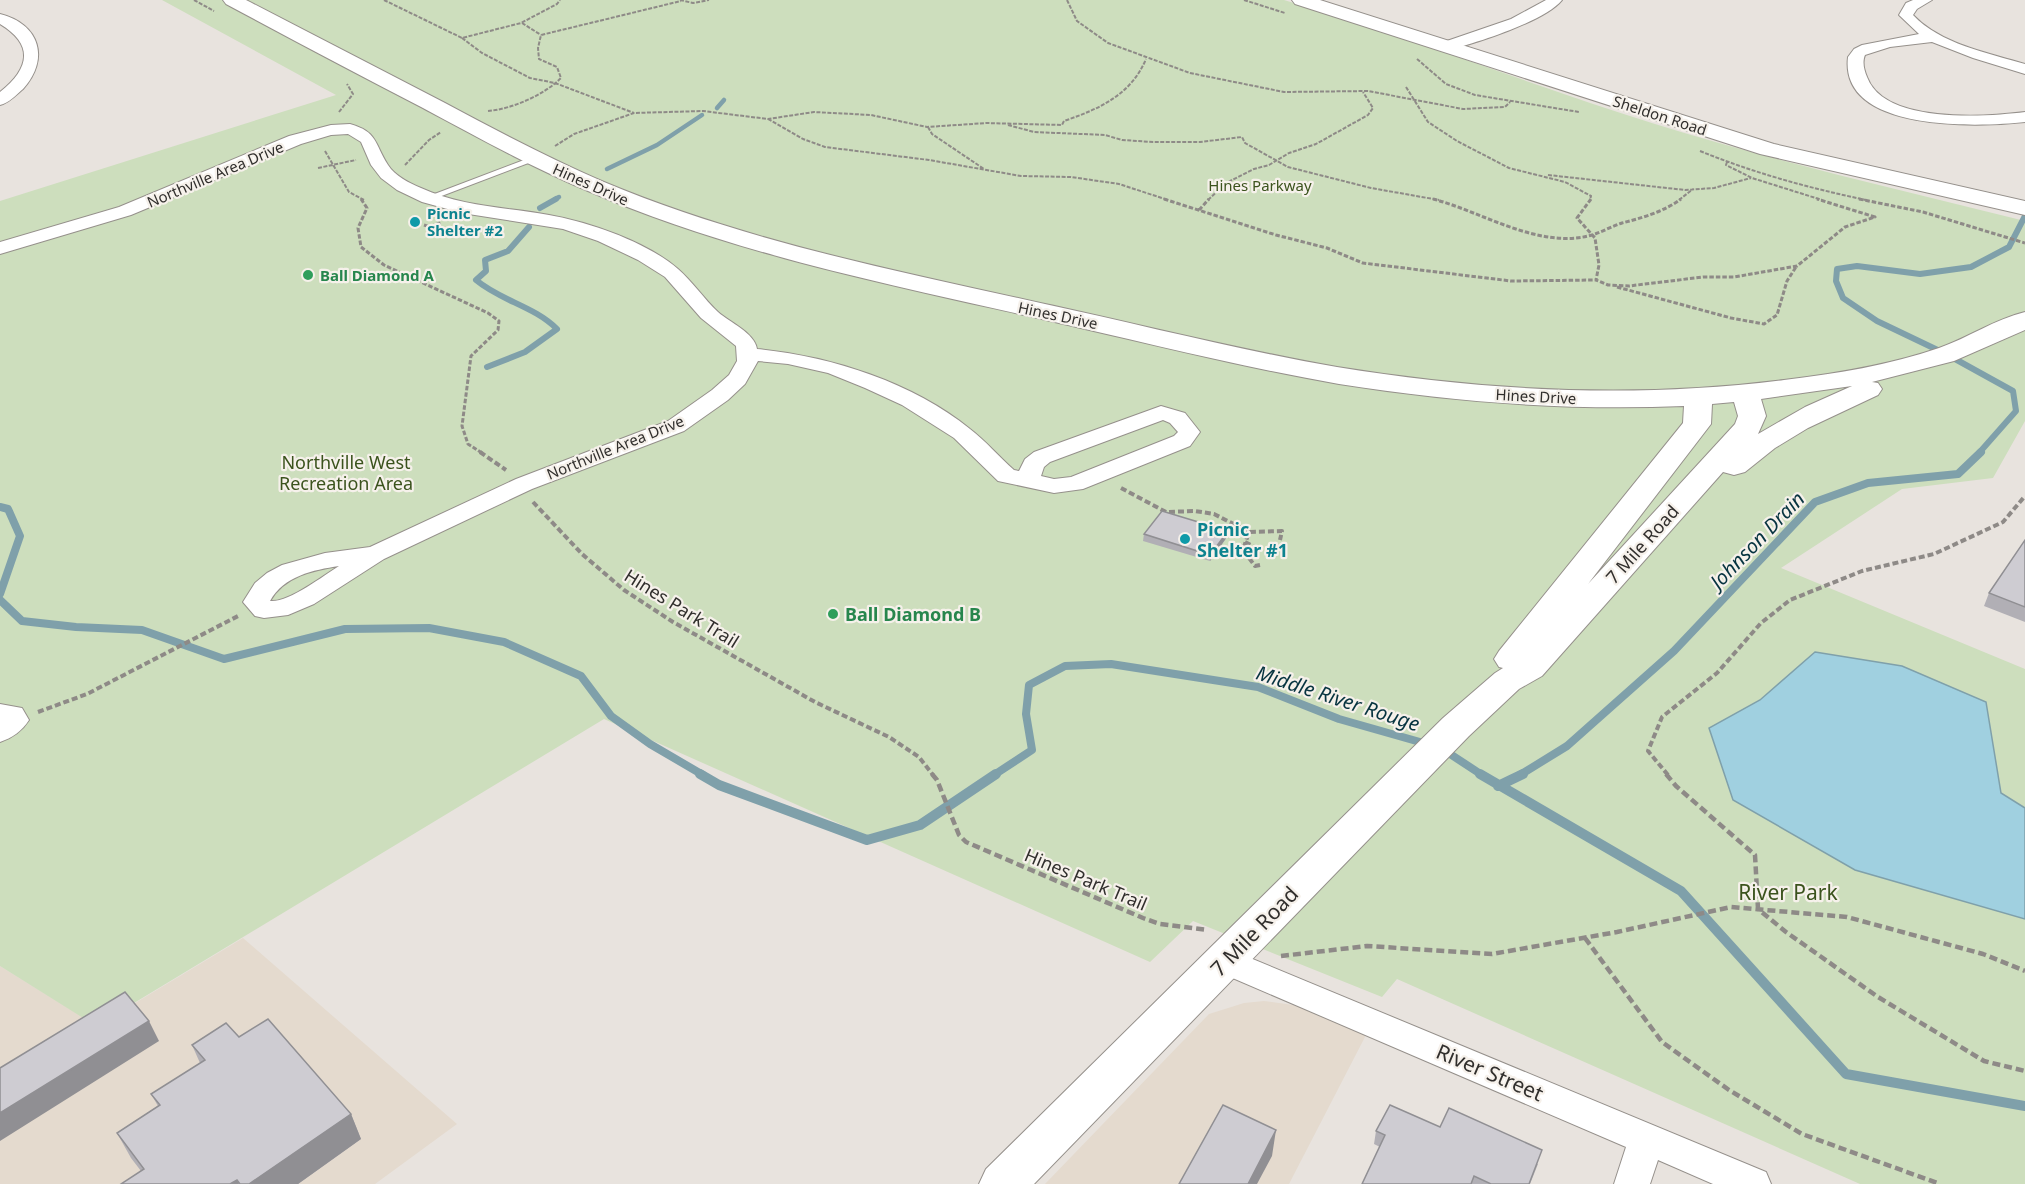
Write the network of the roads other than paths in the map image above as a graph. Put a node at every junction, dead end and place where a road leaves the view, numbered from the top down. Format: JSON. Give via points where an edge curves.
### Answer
{"nodes":[{"id":1,"x":1555,"y":0,"type":"edge"},
{"id":2,"x":1925,"y":0,"type":"edge"},
{"id":3,"x":223,"y":6,"type":"edge"},
{"id":4,"x":1298,"y":8,"type":"edge"},
{"id":5,"x":0,"y":18,"type":"edge"},
{"id":6,"x":1934,"y":37,"type":"junction"},
{"id":7,"x":1446,"y":46,"type":"junction"},
{"id":8,"x":2025,"y":69,"type":"edge"},
{"id":9,"x":0,"y":100,"type":"edge"},
{"id":10,"x":2025,"y":117,"type":"edge"},
{"id":11,"x":535,"y":159,"type":"junction"},
{"id":12,"x":428,"y":198,"type":"junction"},
{"id":13,"x":2022,"y":207,"type":"edge"},
{"id":14,"x":0,"y":248,"type":"edge"},
{"id":15,"x":2025,"y":320,"type":"edge"},
{"id":16,"x":747,"y":354,"type":"junction"},
{"id":17,"x":1932,"y":359,"type":"junction"},
{"id":18,"x":1746,"y":394,"type":"junction"},
{"id":19,"x":1695,"y":398,"type":"junction"},
{"id":20,"x":1028,"y":480,"type":"junction"},
{"id":21,"x":1653,"y":531,"type":"junction"},
{"id":22,"x":375,"y":554,"type":"dead end"},
{"id":23,"x":1508,"y":681,"type":"junction"},
{"id":24,"x":1218,"y":946,"type":"junction"},
{"id":25,"x":1647,"y":1138,"type":"junction"},
{"id":26,"x":1003,"y":1184,"type":"edge"},
{"id":27,"x":1632,"y":1184,"type":"edge"},
{"id":28,"x":1752,"y":1184,"type":"edge"}],
"edges":[{"from":1,"to":7,"type":"street","via":[[1510,23]]},
{"from":2,"to":6,"type":"street","via":[[1911,6],[1906,15],[1911,23]]},
{"from":3,"to":11,"type":"street","name":"Hines Drive"},
{"from":4,"to":7,"type":"street","name":"Sheldon Road"},
{"from":5,"to":9,"type":"street","via":[[26,35],[33,50],[30,71]]},
{"from":6,"to":8,"type":"street"},
{"from":6,"to":10,"type":"street","via":[[1860,50],[1855,61],[1863,89],[1885,105],[1917,115],[1979,121]]},
{"from":7,"to":13,"type":"street","name":"Sheldon Road","via":[[1768,149]]},
{"from":11,"to":12,"type":"lane"},
{"from":11,"to":19,"type":"street","name":"Hines Drive","via":[[640,205],[762,246],[1296,367],[1499,395]]},
{"from":12,"to":14,"type":"street","name":"Northville Area Drive","via":[[398,184],[383,170],[366,137],[349,130],[324,131],[270,149],[125,211]]},
{"from":12,"to":16,"type":"street","name":"Northville Area Drive","via":[[446,205],[568,225],[616,243],[667,269],[705,310],[746,344]]},
{"from":15,"to":17,"type":"street","via":[[1978,343]]},
{"from":16,"to":20,"type":"street","via":[[834,368],[873,382],[952,426],[1006,476]]},
{"from":16,"to":22,"type":"street","name":"Northville Area Drive","via":[[748,361],[737,379],[685,420],[524,484]]},
{"from":17,"to":18,"type":"street","name":"Hines Drive","via":[[1823,384]]},
{"from":17,"to":21,"type":"street","via":[[1788,426],[1756,446]]},
{"from":18,"to":19,"type":"street","name":"Hines Drive"},
{"from":18,"to":21,"type":"street","name":"7 Mile Road","via":[[1752,417],[1748,427]]},
{"from":19,"to":23,"type":"street","name":"7 Mile Road","via":[[1699,408],[1696,424],[1509,662]]},
{"from":20,"to":20,"type":"street","via":[[1033,464],[1042,457],[1145,417],[1172,414],[1184,422],[1189,432],[1182,441],[1075,484],[1054,486]]},
{"from":21,"to":23,"type":"street","name":"7 Mile Road","via":[[1530,668]]},
{"from":23,"to":24,"type":"street","name":"7 Mile Road"},
{"from":24,"to":25,"type":"street","name":"River Street"},
{"from":24,"to":26,"type":"street","name":"7 Mile Road"},
{"from":25,"to":27,"type":"street"},
{"from":25,"to":28,"type":"street","name":"River Street"}]}
